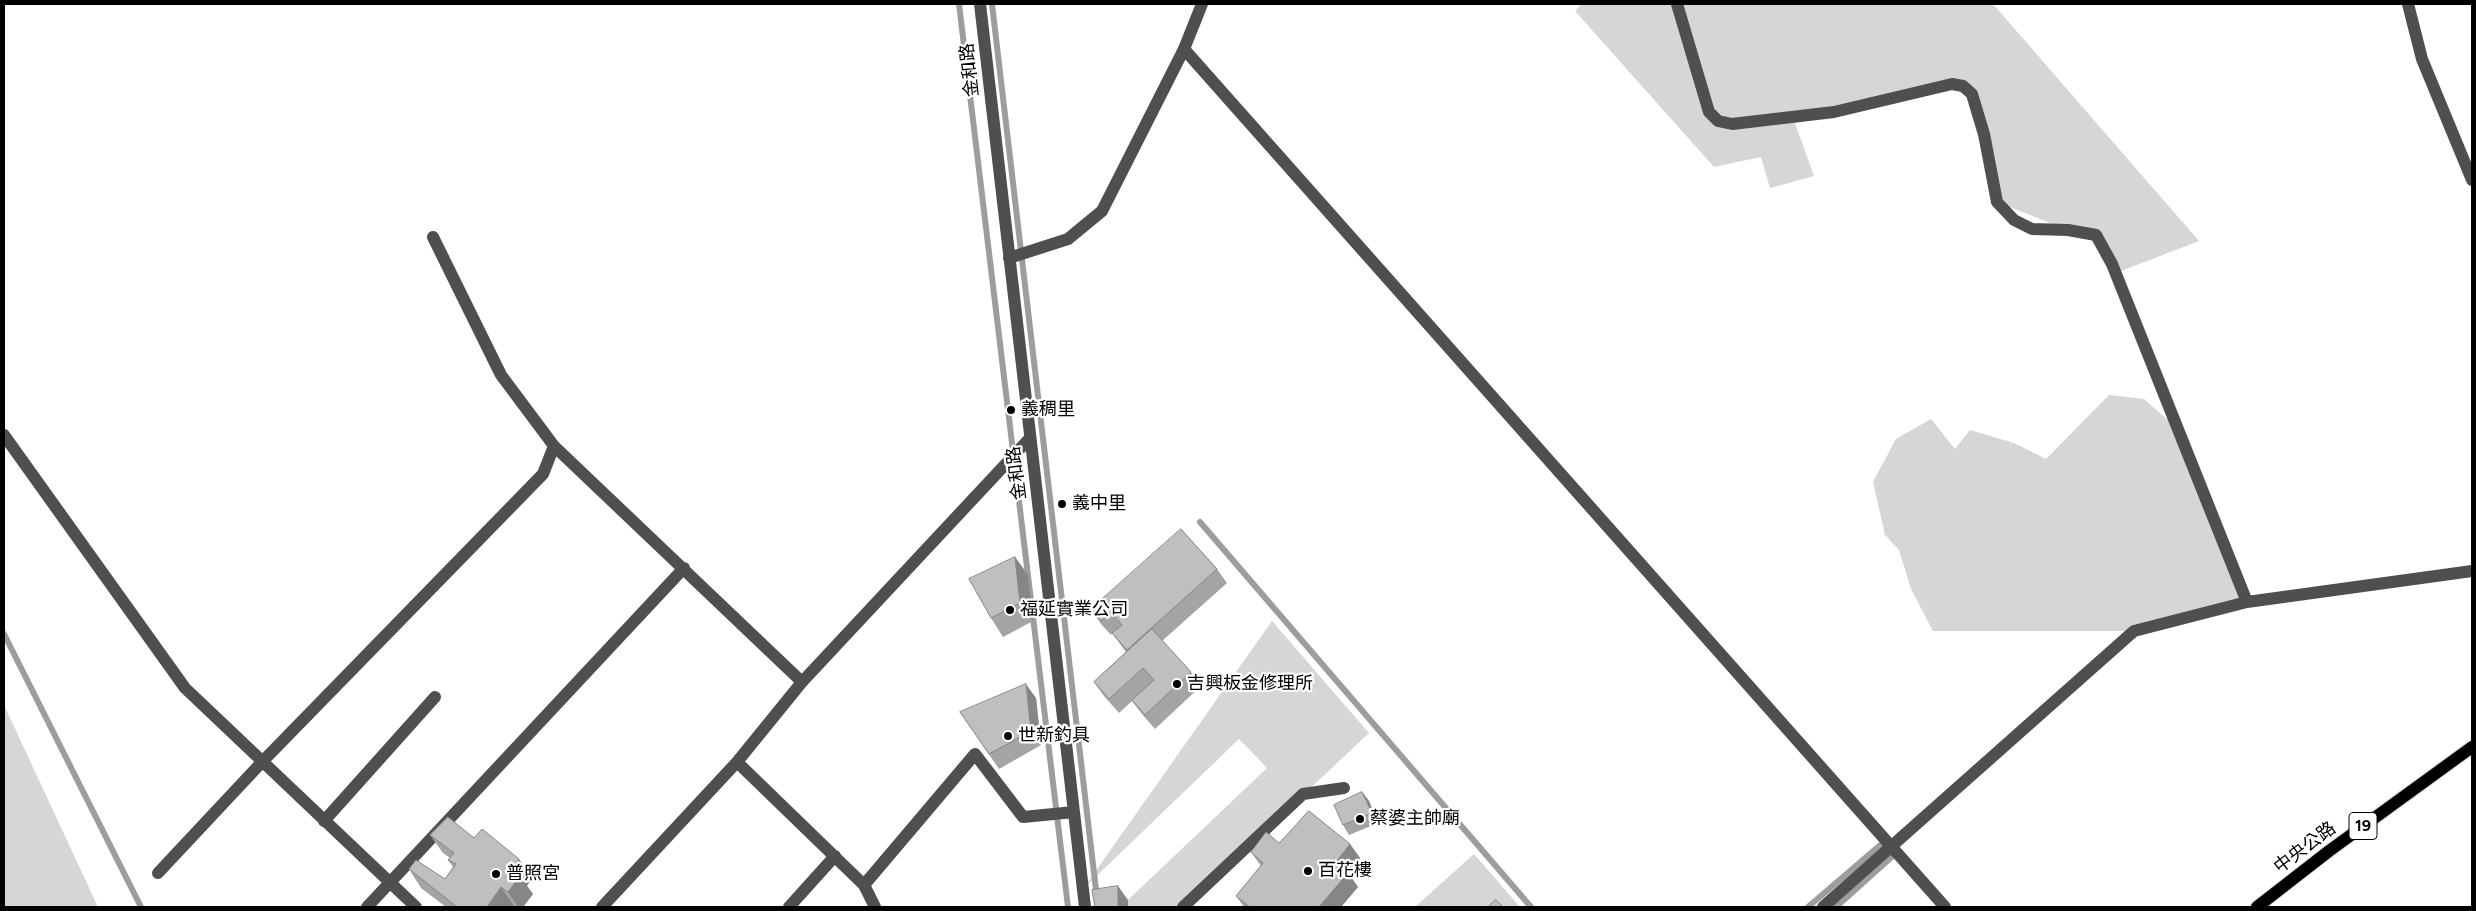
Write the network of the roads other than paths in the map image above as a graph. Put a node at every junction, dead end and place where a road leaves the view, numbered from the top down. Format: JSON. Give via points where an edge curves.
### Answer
{"nodes":[{"id":1,"x":980,"y":4,"type":"edge"},
{"id":2,"x":1202,"y":4,"type":"edge"},
{"id":3,"x":1677,"y":4,"type":"edge"},
{"id":4,"x":2408,"y":4,"type":"edge"},
{"id":5,"x":1184,"y":49,"type":"junction"},
{"id":6,"x":2472,"y":180,"type":"edge"},
{"id":7,"x":433,"y":237,"type":"dead end"},
{"id":8,"x":1009,"y":258,"type":"junction"},
{"id":9,"x":4,"y":435,"type":"edge"},
{"id":10,"x":1030,"y":438,"type":"junction"},
{"id":11,"x":554,"y":446,"type":"junction"},
{"id":12,"x":684,"y":568,"type":"junction"},
{"id":13,"x":2472,"y":571,"type":"edge"},
{"id":14,"x":2247,"y":602,"type":"junction"},
{"id":15,"x":802,"y":682,"type":"junction"},
{"id":16,"x":435,"y":697,"type":"dead end"},
{"id":17,"x":2472,"y":747,"type":"edge"},
{"id":18,"x":262,"y":762,"type":"junction"},
{"id":19,"x":737,"y":762,"type":"junction"},
{"id":20,"x":1344,"y":788,"type":"dead end"},
{"id":21,"x":1074,"y":812,"type":"junction"},
{"id":22,"x":324,"y":821,"type":"junction"},
{"id":23,"x":1891,"y":847,"type":"junction"},
{"id":24,"x":835,"y":856,"type":"junction"},
{"id":25,"x":158,"y":874,"type":"dead end"},
{"id":26,"x":389,"y":883,"type":"junction"},
{"id":27,"x":864,"y":885,"type":"junction"},
{"id":28,"x":367,"y":907,"type":"edge"},
{"id":29,"x":416,"y":907,"type":"edge"},
{"id":30,"x":602,"y":907,"type":"edge"},
{"id":31,"x":789,"y":907,"type":"edge"},
{"id":32,"x":875,"y":907,"type":"edge"},
{"id":33,"x":1086,"y":907,"type":"edge"},
{"id":34,"x":1183,"y":907,"type":"edge"},
{"id":35,"x":1823,"y":907,"type":"edge"},
{"id":36,"x":1945,"y":907,"type":"edge"},
{"id":37,"x":2256,"y":907,"type":"edge"}],
"edges":[{"from":1,"to":8,"type":"street","name":"金和路"},
{"from":2,"to":5,"type":"street"},
{"from":3,"to":14,"type":"street","via":[[1709,112],[1718,121],[1732,124],[1834,112],[1952,84],[1963,86],[1972,94],[1984,134],[1997,202],[2014,220],[2032,229],[2096,235],[2112,264]]},
{"from":4,"to":6,"type":"street","via":[[2422,59]]},
{"from":5,"to":8,"type":"street","via":[[1102,211],[1068,239]]},
{"from":5,"to":23,"type":"street"},
{"from":7,"to":11,"type":"street","via":[[501,375]]},
{"from":8,"to":10,"type":"street","name":"金和路"},
{"from":9,"to":18,"type":"street","via":[[186,688]]},
{"from":10,"to":15,"type":"street"},
{"from":10,"to":21,"type":"street","name":"金和路"},
{"from":11,"to":12,"type":"street"},
{"from":11,"to":18,"type":"street","via":[[543,474]]},
{"from":12,"to":15,"type":"street"},
{"from":12,"to":26,"type":"street"},
{"from":13,"to":14,"type":"street"},
{"from":14,"to":23,"type":"street","via":[[2134,631]]},
{"from":15,"to":19,"type":"street"},
{"from":16,"to":22,"type":"street"},
{"from":17,"to":37,"type":"main road","name":"中央公路","number":"19"},
{"from":18,"to":22,"type":"street"},
{"from":18,"to":25,"type":"street"},
{"from":19,"to":24,"type":"street"},
{"from":19,"to":30,"type":"street"},
{"from":20,"to":34,"type":"street","via":[[1303,794]]},
{"from":21,"to":27,"type":"street","via":[[1023,817],[975,754]]},
{"from":21,"to":33,"type":"street","name":"金和路"},
{"from":22,"to":26,"type":"street"},
{"from":23,"to":35,"type":"street"},
{"from":23,"to":36,"type":"street"},
{"from":24,"to":27,"type":"street"},
{"from":24,"to":31,"type":"street"},
{"from":26,"to":28,"type":"street"},
{"from":26,"to":29,"type":"street"},
{"from":27,"to":32,"type":"street"}]}
